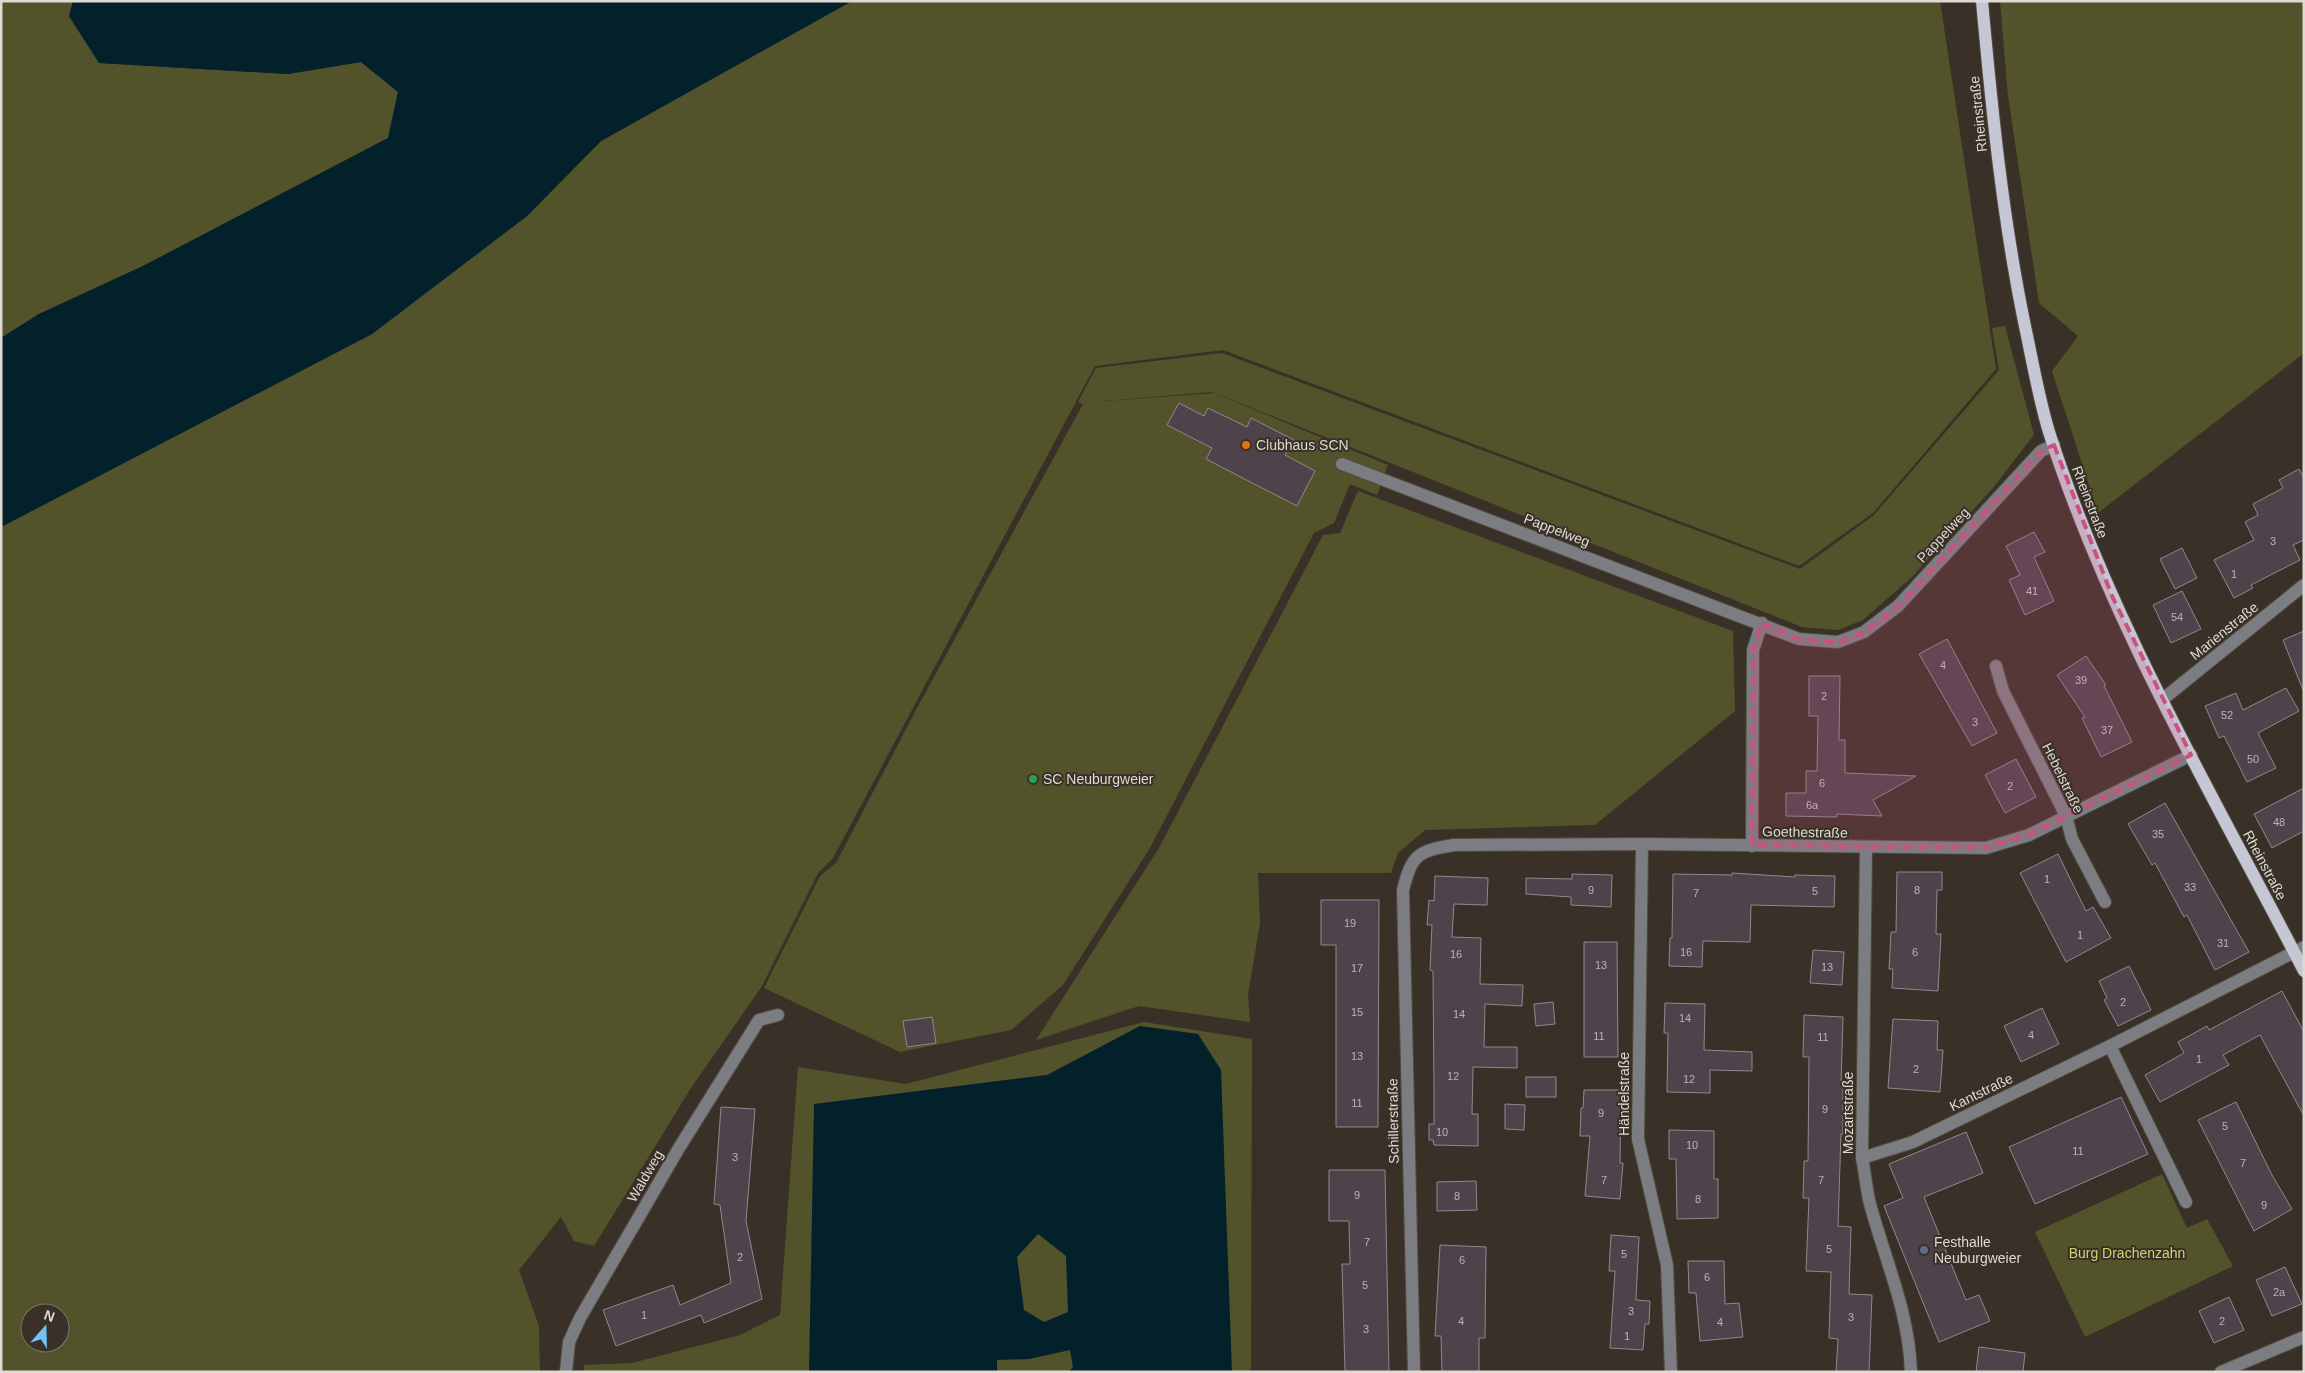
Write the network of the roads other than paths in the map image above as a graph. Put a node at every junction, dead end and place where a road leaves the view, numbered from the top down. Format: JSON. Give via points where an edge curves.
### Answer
{"nodes":[{"id":1,"x":1982,"y":1,"type":"edge"},
{"id":2,"x":2054,"y":445,"type":"junction"},
{"id":3,"x":1342,"y":464,"type":"dead end"},
{"id":4,"x":2304,"y":585,"type":"edge"},
{"id":5,"x":1762,"y":623,"type":"junction"},
{"id":6,"x":1996,"y":666,"type":"dead end"},
{"id":7,"x":2162,"y":699,"type":"junction"},
{"id":8,"x":2191,"y":755,"type":"junction"},
{"id":9,"x":2066,"y":816,"type":"junction"},
{"id":10,"x":1642,"y":844,"type":"junction"},
{"id":11,"x":1752,"y":846,"type":"junction"},
{"id":12,"x":1866,"y":848,"type":"junction"},
{"id":13,"x":1408,"y":870,"type":"joint"},
{"id":14,"x":2105,"y":902,"type":"dead end"},
{"id":15,"x":2299,"y":950,"type":"edge"},
{"id":16,"x":2304,"y":971,"type":"edge"},
{"id":17,"x":778,"y":1015,"type":"dead end"},
{"id":18,"x":2110,"y":1046,"type":"junction"},
{"id":19,"x":1862,"y":1158,"type":"junction"},
{"id":20,"x":2186,"y":1202,"type":"dead end"},
{"id":21,"x":2304,"y":1337,"type":"edge"},
{"id":22,"x":566,"y":1372,"type":"edge"},
{"id":23,"x":1414,"y":1372,"type":"edge"},
{"id":24,"x":1671,"y":1372,"type":"edge"},
{"id":25,"x":1911,"y":1372,"type":"edge"},
{"id":26,"x":2221,"y":1372,"type":"edge"}],
"edges":[{"from":1,"to":2,"type":"main road","name":"Rheinstraße","via":[[2010,258],[2038,391]]},
{"from":2,"to":5,"type":"street","name":"Pappelweg","via":[[2041,452],[1898,606],[1864,632],[1838,642],[1799,639]]},
{"from":2,"to":7,"type":"main road","name":"Rheinstraße","via":[[2112,596]]},
{"from":3,"to":5,"type":"street","name":"Pappelweg"},
{"from":4,"to":7,"type":"street","name":"Marienstraße"},
{"from":5,"to":11,"type":"street","via":[[1753,650]]},
{"from":6,"to":9,"type":"street","name":"Hebelstraße","via":[[2003,691]]},
{"from":7,"to":8,"type":"main road","name":"Rheinstraße"},
{"from":8,"to":9,"type":"street","name":"Goethestraße"},
{"from":8,"to":15,"type":"main road","name":"Rheinstraße"},
{"from":9,"to":12,"type":"street","name":"Goethestraße","via":[[2029,835],[1986,848]]},
{"from":9,"to":14,"type":"street","name":"Hebelstraße","via":[[2072,839]]},
{"from":10,"to":11,"type":"street","name":"Goethestraße"},
{"from":10,"to":13,"type":"street","name":"Goethestraße","via":[[1454,845],[1426,849]]},
{"from":10,"to":24,"type":"street","name":"Händelstraße","via":[[1638,1139],[1667,1266]]},
{"from":11,"to":12,"type":"street","name":"Goethestraße"},
{"from":12,"to":19,"type":"street","name":"Mozartstraße"},
{"from":13,"to":23,"type":"street","name":"Schillerstraße","via":[[1402,890]]},
{"from":15,"to":16,"type":"main road","name":"Rheinstraße"},
{"from":15,"to":18,"type":"street","name":"Kantstraße"},
{"from":17,"to":22,"type":"street","name":"Waldweg","via":[[759,1020],[679,1148],[580,1318],[570,1342]]},
{"from":18,"to":19,"type":"street","name":"Kantstraße","via":[[1913,1142]]},
{"from":18,"to":20,"type":"street"},
{"from":19,"to":25,"type":"street","name":"Mozartstraße","via":[[1869,1199],[1904,1313]]},
{"from":21,"to":26,"type":"street"}]}
